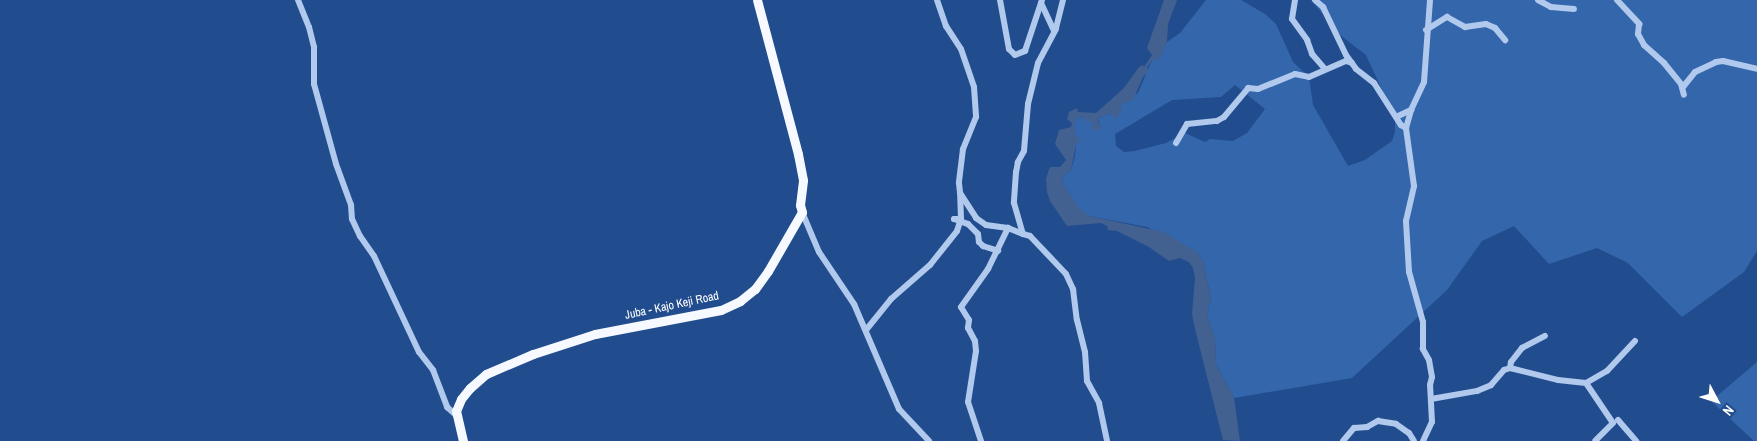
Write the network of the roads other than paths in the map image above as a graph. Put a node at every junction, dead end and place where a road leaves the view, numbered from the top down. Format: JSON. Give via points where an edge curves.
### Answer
{"nodes":[{"id":1,"x":298,"y":0,"type":"edge"},
{"id":2,"x":757,"y":0,"type":"edge"},
{"id":3,"x":937,"y":0,"type":"edge"},
{"id":4,"x":1000,"y":0,"type":"edge"},
{"id":5,"x":1041,"y":0,"type":"edge"},
{"id":6,"x":1063,"y":0,"type":"edge"},
{"id":7,"x":1294,"y":0,"type":"edge"},
{"id":8,"x":1315,"y":0,"type":"edge"},
{"id":9,"x":1430,"y":0,"type":"edge"},
{"id":10,"x":1538,"y":0,"type":"edge"},
{"id":11,"x":1617,"y":0,"type":"edge"},
{"id":12,"x":1574,"y":9,"type":"dead end"},
{"id":13,"x":1426,"y":30,"type":"junction"},
{"id":14,"x":1054,"y":31,"type":"junction"},
{"id":15,"x":1505,"y":40,"type":"dead end"},
{"id":16,"x":1352,"y":63,"type":"junction"},
{"id":17,"x":1325,"y":69,"type":"junction"},
{"id":18,"x":1757,"y":69,"type":"edge"},
{"id":19,"x":1683,"y":87,"type":"junction"},
{"id":20,"x":1684,"y":95,"type":"dead end"},
{"id":21,"x":1411,"y":110,"type":"junction"},
{"id":22,"x":1396,"y":117,"type":"junction"},
{"id":23,"x":1406,"y":128,"type":"junction"},
{"id":24,"x":1176,"y":143,"type":"dead end"},
{"id":25,"x":960,"y":193,"type":"junction"},
{"id":26,"x":802,"y":212,"type":"junction"},
{"id":27,"x":961,"y":219,"type":"junction"},
{"id":28,"x":1008,"y":228,"type":"junction"},
{"id":29,"x":1023,"y":234,"type":"junction"},
{"id":30,"x":998,"y":251,"type":"junction"},
{"id":31,"x":866,"y":330,"type":"junction"},
{"id":32,"x":1545,"y":336,"type":"dead end"},
{"id":33,"x":1636,"y":341,"type":"dead end"},
{"id":34,"x":1510,"y":368,"type":"junction"},
{"id":35,"x":1586,"y":383,"type":"junction"},
{"id":36,"x":1431,"y":399,"type":"junction"},
{"id":37,"x":457,"y":416,"type":"junction"},
{"id":38,"x":1618,"y":420,"type":"dead end"},
{"id":39,"x":462,"y":441,"type":"edge"},
{"id":40,"x":929,"y":441,"type":"edge"},
{"id":41,"x":981,"y":441,"type":"edge"},
{"id":42,"x":1107,"y":441,"type":"edge"},
{"id":43,"x":1343,"y":441,"type":"edge"},
{"id":44,"x":1414,"y":441,"type":"edge"},
{"id":45,"x":1423,"y":441,"type":"edge"},
{"id":46,"x":1595,"y":441,"type":"edge"},
{"id":47,"x":1636,"y":441,"type":"edge"}],
"edges":[{"from":1,"to":37,"type":"street","via":[[314,47],[314,84],[351,205],[352,219],[374,256],[419,352],[433,370],[447,407]]},
{"from":2,"to":26,"type":"main road","via":[[798,154],[803,180]]},
{"from":3,"to":25,"type":"street","via":[[974,87],[976,117],[963,149]]},
{"from":4,"to":5,"type":"street","via":[[1008,49],[1015,55],[1026,50]]},
{"from":5,"to":14,"type":"street"},
{"from":6,"to":14,"type":"street"},
{"from":7,"to":17,"type":"street","via":[[1292,19],[1307,40],[1312,54]]},
{"from":8,"to":16,"type":"street","via":[[1323,7]]},
{"from":9,"to":13,"type":"street"},
{"from":10,"to":12,"type":"street","via":[[1550,7]]},
{"from":11,"to":19,"type":"street","via":[[1639,24],[1638,34],[1644,45]]},
{"from":13,"to":15,"type":"street","via":[[1446,17],[1464,27],[1486,24],[1495,28]]},
{"from":13,"to":21,"type":"street","via":[[1424,82]]},
{"from":14,"to":29,"type":"street","via":[[1038,63],[1024,124],[1024,151],[1016,172],[1014,203]]},
{"from":16,"to":17,"type":"street","via":[[1346,61]]},
{"from":16,"to":22,"type":"street","via":[[1374,83]]},
{"from":17,"to":24,"type":"street","via":[[1309,77],[1295,74],[1258,89],[1248,88],[1217,121],[1187,124]]},
{"from":18,"to":19,"type":"street","via":[[1716,62],[1696,72]]},
{"from":19,"to":20,"type":"street"},
{"from":21,"to":22,"type":"street"},
{"from":21,"to":23,"type":"street"},
{"from":22,"to":23,"type":"street"},
{"from":23,"to":36,"type":"street","via":[[1414,186],[1406,221],[1409,272],[1423,322],[1423,349],[1432,377]]},
{"from":25,"to":27,"type":"street"},
{"from":25,"to":28,"type":"street","via":[[981,222]]},
{"from":26,"to":31,"type":"street","via":[[819,252],[854,304]]},
{"from":26,"to":37,"type":"main road","name":"Juba - Kajo Keji Road","via":[[755,289],[740,301],[721,310],[595,334],[508,363],[486,374],[470,388],[461,399]]},
{"from":27,"to":30,"type":"street","via":[[954,219],[968,224],[978,234],[983,246]]},
{"from":27,"to":31,"type":"street","via":[[957,231],[930,265],[891,299]]},
{"from":28,"to":29,"type":"street"},
{"from":28,"to":30,"type":"street"},
{"from":29,"to":42,"type":"street","via":[[1030,236],[1066,274],[1073,289],[1087,381],[1099,403]]},
{"from":30,"to":41,"type":"street","via":[[961,307],[975,341],[968,402]]},
{"from":31,"to":40,"type":"street","via":[[900,409]]},
{"from":32,"to":34,"type":"street","via":[[1522,348]]},
{"from":33,"to":35,"type":"street","via":[[1607,371]]},
{"from":34,"to":35,"type":"street"},
{"from":34,"to":36,"type":"street","via":[[1477,391]]},
{"from":35,"to":46,"type":"street","via":[[1613,423]]},
{"from":36,"to":45,"type":"street","via":[[1432,422]]},
{"from":37,"to":39,"type":"main road"},
{"from":38,"to":47,"type":"street"},
{"from":43,"to":44,"type":"street","via":[[1354,428],[1367,427],[1378,421],[1396,424]]}]}
